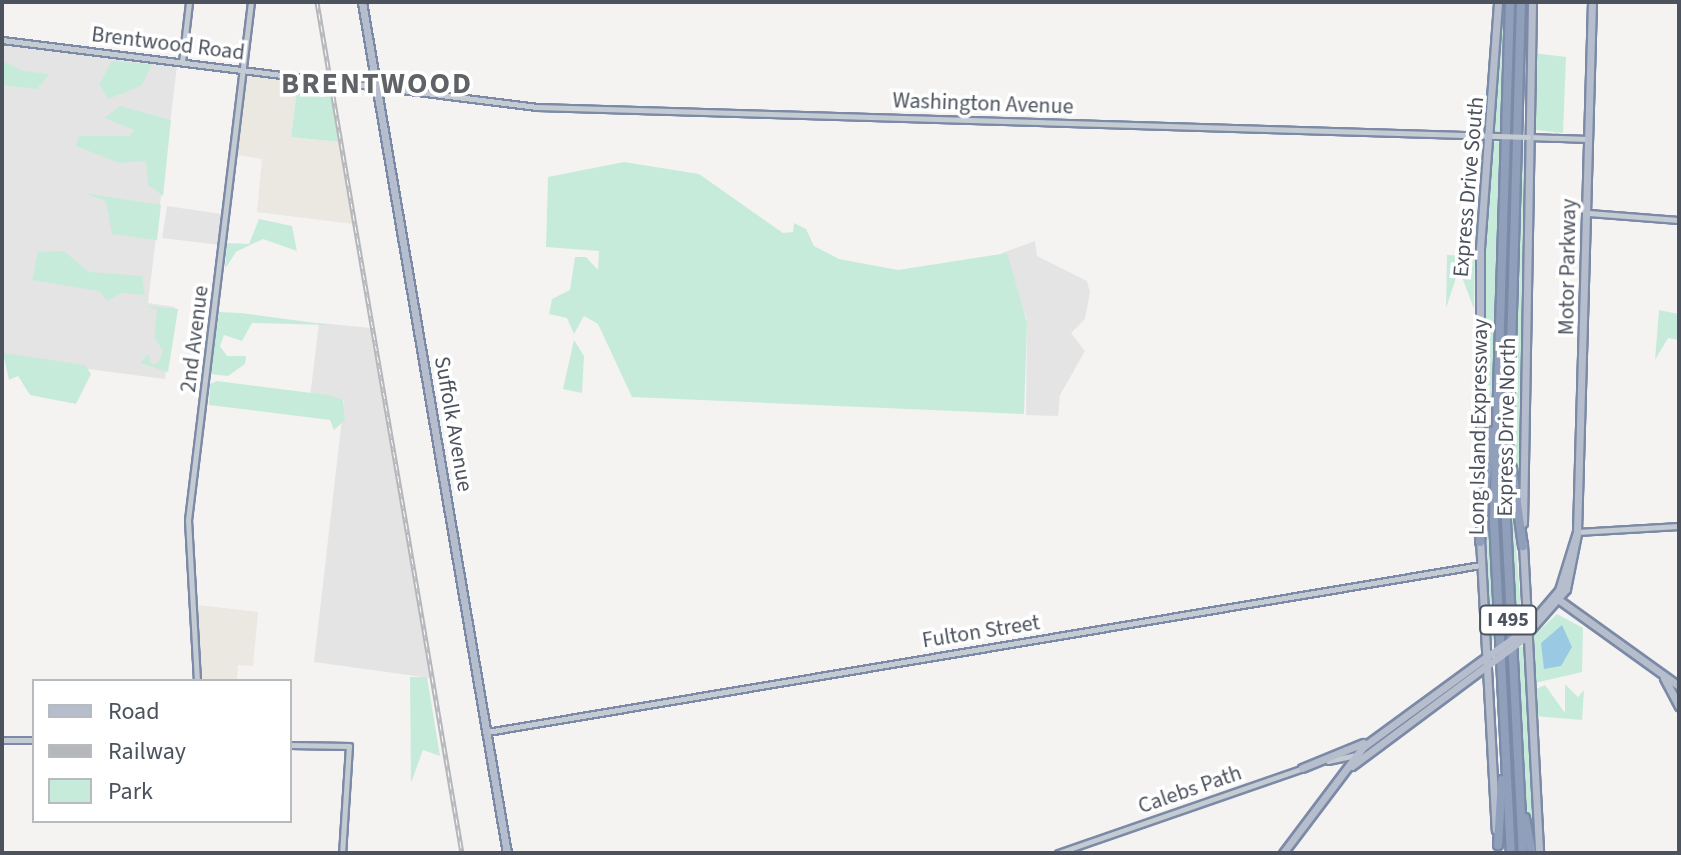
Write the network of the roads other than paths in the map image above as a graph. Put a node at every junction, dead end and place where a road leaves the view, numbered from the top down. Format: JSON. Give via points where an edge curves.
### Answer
{"nodes":[{"id":1,"x":189,"y":2,"type":"edge"},
{"id":2,"x":251,"y":2,"type":"edge"},
{"id":3,"x":362,"y":2,"type":"edge"},
{"id":4,"x":1498,"y":2,"type":"edge"},
{"id":5,"x":1510,"y":2,"type":"edge"},
{"id":6,"x":1521,"y":2,"type":"edge"},
{"id":7,"x":1532,"y":2,"type":"edge"},
{"id":8,"x":1592,"y":2,"type":"edge"},
{"id":9,"x":2,"y":40,"type":"edge"},
{"id":10,"x":182,"y":62,"type":"junction"},
{"id":11,"x":242,"y":70,"type":"junction"},
{"id":12,"x":377,"y":87,"type":"junction"},
{"id":13,"x":1495,"y":136,"type":"junction"},
{"id":14,"x":1531,"y":137,"type":"junction"},
{"id":15,"x":1589,"y":139,"type":"junction"},
{"id":16,"x":1588,"y":213,"type":"junction"},
{"id":17,"x":1679,"y":220,"type":"edge"},
{"id":18,"x":1498,"y":359,"type":"junction"},
{"id":19,"x":1509,"y":386,"type":"junction"},
{"id":20,"x":1679,"y":526,"type":"edge"},
{"id":21,"x":1577,"y":532,"type":"junction"},
{"id":22,"x":1480,"y":542,"type":"junction"},
{"id":23,"x":1523,"y":546,"type":"junction"},
{"id":24,"x":1481,"y":565,"type":"junction"},
{"id":25,"x":1566,"y":589,"type":"junction"},
{"id":26,"x":1557,"y":599,"type":"junction"},
{"id":27,"x":1524,"y":609,"type":"junction"},
{"id":28,"x":1571,"y":610,"type":"junction"},
{"id":29,"x":1551,"y":612,"type":"junction"},
{"id":30,"x":1542,"y":614,"type":"junction"},
{"id":31,"x":1524,"y":634,"type":"junction"},
{"id":32,"x":1486,"y":662,"type":"junction"},
{"id":33,"x":1473,"y":675,"type":"junction"},
{"id":34,"x":1663,"y":676,"type":"junction"},
{"id":35,"x":197,"y":679,"type":"edge"},
{"id":36,"x":1484,"y":680,"type":"junction"},
{"id":37,"x":1679,"y":686,"type":"edge"},
{"id":38,"x":1679,"y":706,"type":"edge"},
{"id":39,"x":487,"y":732,"type":"junction"},
{"id":40,"x":1372,"y":739,"type":"junction"},
{"id":41,"x":2,"y":740,"type":"edge"},
{"id":42,"x":32,"y":740,"type":"edge"},
{"id":43,"x":1515,"y":742,"type":"junction"},
{"id":44,"x":292,"y":745,"type":"edge"},
{"id":45,"x":1358,"y":755,"type":"junction"},
{"id":46,"x":1333,"y":759,"type":"junction"},
{"id":47,"x":1505,"y":760,"type":"junction"},
{"id":48,"x":1302,"y":768,"type":"junction"},
{"id":49,"x":1341,"y":773,"type":"junction"},
{"id":50,"x":1326,"y":794,"type":"junction"},
{"id":51,"x":1498,"y":849,"type":"edge"},
{"id":52,"x":342,"y":853,"type":"edge"},
{"id":53,"x":507,"y":853,"type":"edge"},
{"id":54,"x":1058,"y":853,"type":"edge"},
{"id":55,"x":1283,"y":853,"type":"edge"},
{"id":56,"x":1511,"y":853,"type":"edge"},
{"id":57,"x":1523,"y":853,"type":"edge"},
{"id":58,"x":1532,"y":853,"type":"edge"},
{"id":59,"x":1539,"y":853,"type":"edge"}],
"edges":[{"from":1,"to":10,"type":"street"},
{"from":2,"to":11,"type":"street","name":"2nd Avenue"},
{"from":3,"to":12,"type":"main road","name":"Suffolk Avenue"},
{"from":4,"to":13,"type":"main road","name":"Express Drive South"},
{"from":5,"to":18,"type":"highway","name":"Long Island Expressway","number":"I 495"},
{"from":6,"to":19,"type":"highway","name":"Long Island Expressway","number":"I 495"},
{"from":7,"to":14,"type":"main road","name":"Express Drive North"},
{"from":8,"to":15,"type":"main road","name":"Motor Parkway"},
{"from":9,"to":10,"type":"street","name":"Brentwood Road"},
{"from":10,"to":11,"type":"street","name":"Brentwood Road"},
{"from":11,"to":12,"type":"street","name":"Brentwood Road"},
{"from":11,"to":35,"type":"street","name":"2nd Avenue","via":[[188,520]]},
{"from":12,"to":13,"type":"street","name":"Washington Avenue","via":[[553,108]]},
{"from":12,"to":39,"type":"main road","name":"Suffolk Avenue"},
{"from":13,"to":14,"type":"street","name":"Washington Avenue","bridge":true},
{"from":13,"to":22,"type":"main road","name":"Express Drive South","via":[[1477,338]]},
{"from":14,"to":15,"type":"street","name":"Washington Avenue"},
{"from":14,"to":23,"type":"main road","name":"Express Drive North"},
{"from":15,"to":16,"type":"main road","name":"Motor Parkway"},
{"from":16,"to":17,"type":"street"},
{"from":16,"to":21,"type":"main road","name":"Motor Parkway"},
{"from":18,"to":22,"type":"highway"},
{"from":18,"to":47,"type":"highway","name":"Long Island Expressway","number":"I 495","via":[[1494,577]]},
{"from":19,"to":23,"type":"highway"},
{"from":19,"to":43,"type":"highway","name":"Long Island Expressway","number":"I 495"},
{"from":20,"to":21,"type":"street"},
{"from":21,"to":25,"type":"main road","name":"Motor Parkway","via":[[1577,558]]},
{"from":21,"to":26,"type":"main road","name":"Motor Parkway"},
{"from":22,"to":24,"type":"main road","name":"Express Drive South"},
{"from":23,"to":27,"type":"main road","name":"Express Drive North"},
{"from":24,"to":32,"type":"main road","name":"Express Drive South"},
{"from":24,"to":39,"type":"street","name":"Fulton Street"},
{"from":25,"to":26,"type":"main road","name":"Motor Parkway"},
{"from":25,"to":28,"type":"main road"},
{"from":26,"to":28,"type":"main road"},
{"from":26,"to":29,"type":"main road","name":"Motor Parkway"},
{"from":26,"to":30,"type":"main road","name":"Motor Parkway"},
{"from":27,"to":30,"type":"main road"},
{"from":27,"to":31,"type":"main road","name":"Express Drive North"},
{"from":28,"to":29,"type":"main road"},
{"from":28,"to":34,"type":"main road"},
{"from":29,"to":31,"type":"main road","name":"Motor Parkway"},
{"from":30,"to":31,"type":"main road","name":"Motor Parkway"},
{"from":31,"to":32,"type":"main road","name":"Motor Parkway","bridge":true},
{"from":31,"to":59,"type":"main road","name":"Express Drive North"},
{"from":32,"to":33,"type":"main road","name":"Motor Parkway"},
{"from":32,"to":36,"type":"main road","name":"Express Drive South"},
{"from":32,"to":40,"type":"main road","name":"Motor Parkway"},
{"from":33,"to":36,"type":"main road"},
{"from":33,"to":45,"type":"main road","name":"Motor Parkway"},
{"from":34,"to":37,"type":"main road"},
{"from":34,"to":38,"type":"main road"},
{"from":36,"to":51,"type":"main road","name":"Express Drive South"},
{"from":39,"to":53,"type":"main road","name":"Suffolk Avenue"},
{"from":40,"to":45,"type":"main road","name":"Motor Parkway"},
{"from":40,"to":48,"type":"main road"},
{"from":41,"to":42,"type":"street"},
{"from":43,"to":57,"type":"highway","name":"Long Island Expressway","number":"I 495"},
{"from":43,"to":58,"type":"highway"},
{"from":44,"to":52,"type":"street","via":[[349,746]]},
{"from":45,"to":46,"type":"street","name":"Calebs Path"},
{"from":45,"to":49,"type":"main road","name":"Motor Parkway"},
{"from":45,"to":50,"type":"main road","name":"Motor Parkway"},
{"from":46,"to":48,"type":"street","name":"Calebs Path"},
{"from":46,"to":49,"type":"street"},
{"from":47,"to":51,"type":"highway"},
{"from":47,"to":56,"type":"highway","name":"Long Island Expressway","number":"I 495"},
{"from":48,"to":54,"type":"street","name":"Calebs Path"},
{"from":49,"to":50,"type":"main road","name":"Motor Parkway"},
{"from":50,"to":55,"type":"main road","name":"Motor Parkway"}]}
